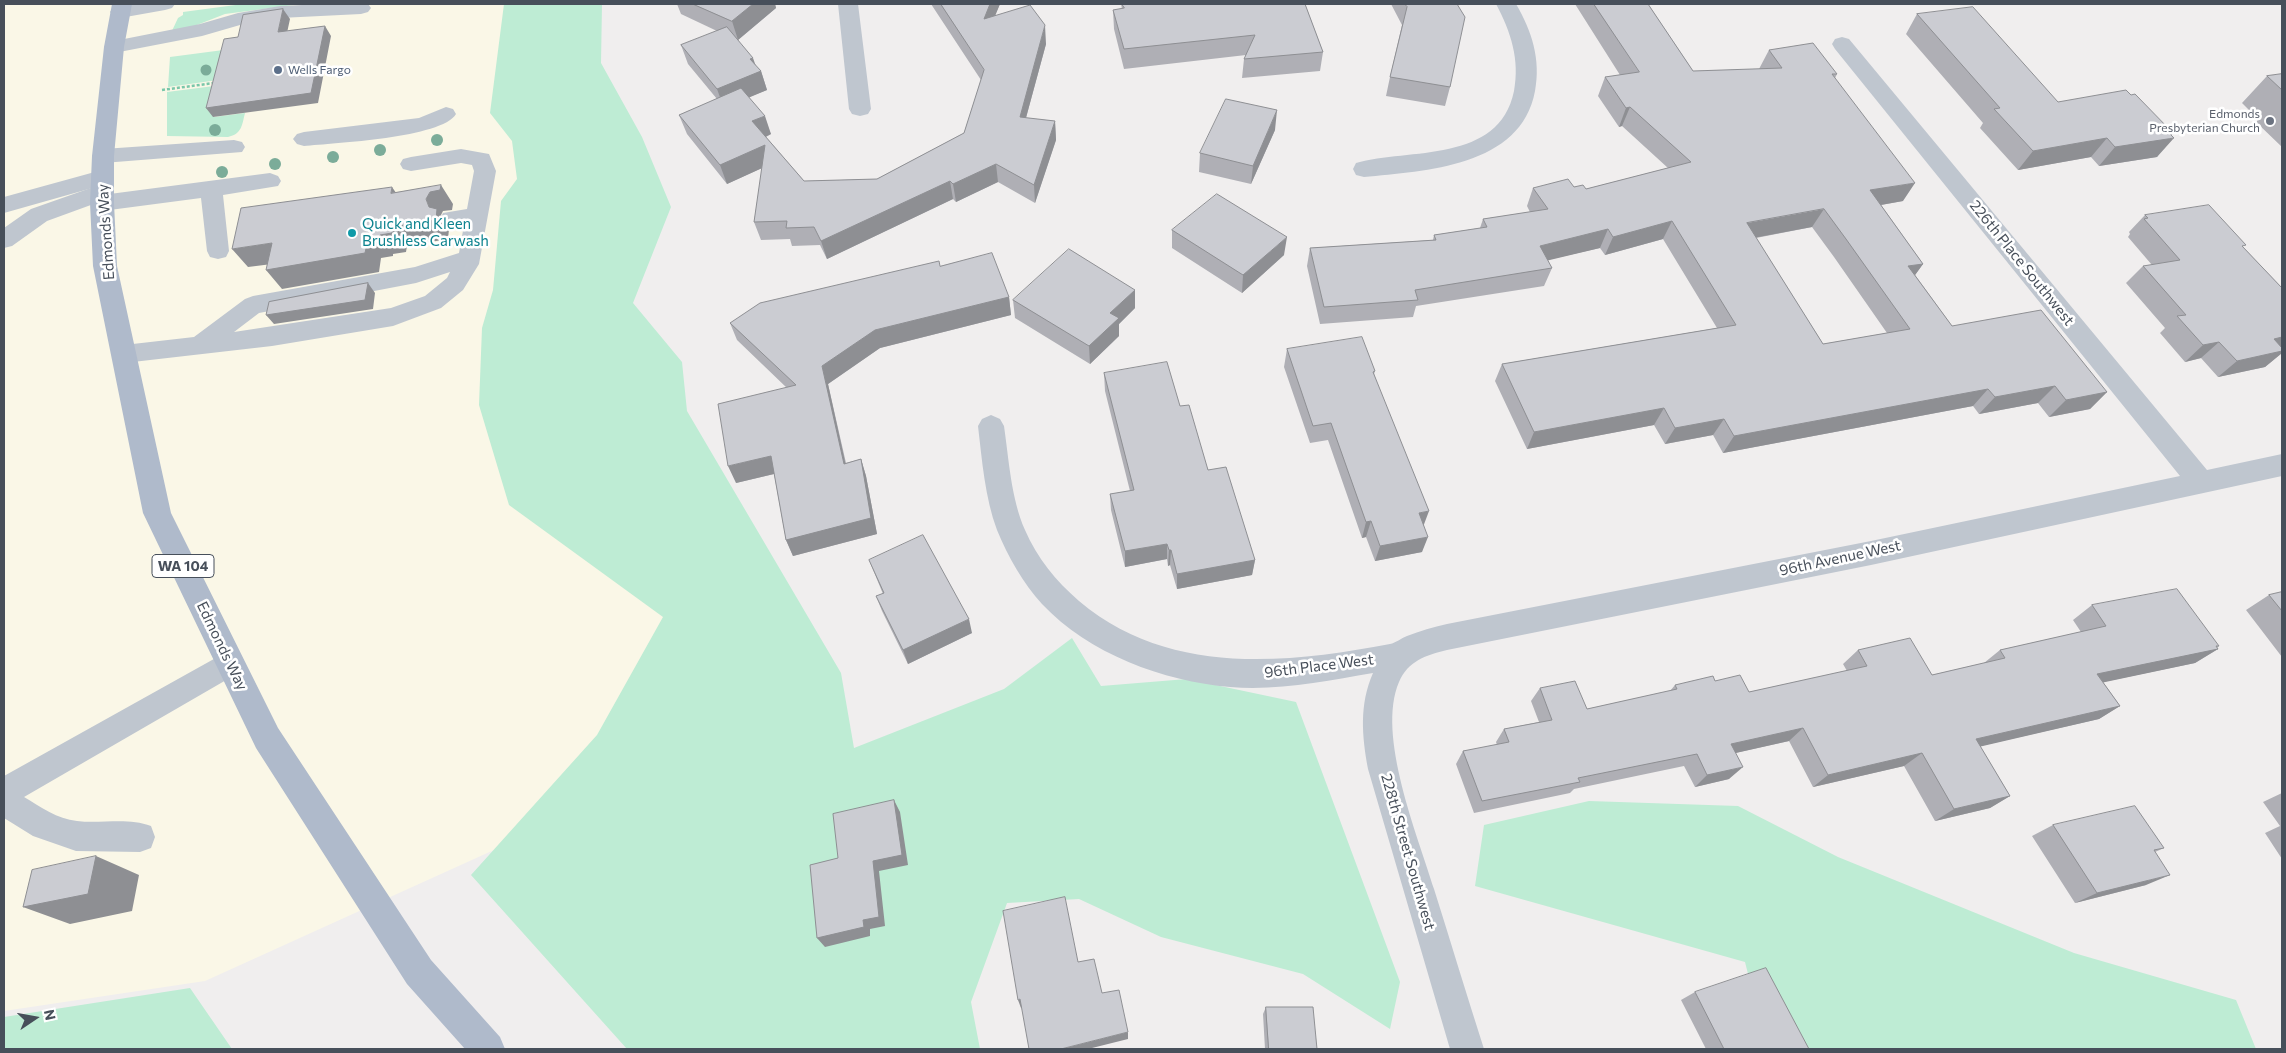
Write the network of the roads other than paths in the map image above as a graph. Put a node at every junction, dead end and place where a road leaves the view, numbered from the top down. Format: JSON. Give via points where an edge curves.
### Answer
{"nodes":[{"id":1,"x":166,"y":4,"type":"edge"},
{"id":2,"x":848,"y":4,"type":"edge"},
{"id":3,"x":1506,"y":4,"type":"edge"},
{"id":4,"x":121,"y":8,"type":"edge"},
{"id":5,"x":361,"y":8,"type":"dead end"},
{"id":6,"x":1842,"y":44,"type":"dead end"},
{"id":7,"x":114,"y":47,"type":"junction"},
{"id":8,"x":860,"y":109,"type":"dead end"},
{"id":9,"x":446,"y":114,"type":"dead end"},
{"id":10,"x":304,"y":139,"type":"dead end"},
{"id":11,"x":234,"y":147,"type":"dead end"},
{"id":12,"x":411,"y":164,"type":"dead end"},
{"id":13,"x":1364,"y":169,"type":"dead end"},
{"id":14,"x":270,"y":181,"type":"dead end"},
{"id":15,"x":102,"y":182,"type":"junction"},
{"id":16,"x":211,"y":188,"type":"junction"},
{"id":17,"x":4,"y":205,"type":"edge"},
{"id":18,"x":477,"y":215,"type":"junction"},
{"id":19,"x":451,"y":219,"type":"dead end"},
{"id":20,"x":4,"y":240,"type":"edge"},
{"id":21,"x":218,"y":251,"type":"dead end"},
{"id":22,"x":469,"y":258,"type":"junction"},
{"id":23,"x":200,"y":346,"type":"junction"},
{"id":24,"x":124,"y":354,"type":"junction"},
{"id":25,"x":991,"y":426,"type":"dead end"},
{"id":26,"x":2282,"y":465,"type":"edge"},
{"id":27,"x":2201,"y":482,"type":"junction"},
{"id":28,"x":1400,"y":656,"type":"junction"},
{"id":29,"x":230,"y":664,"type":"junction"},
{"id":30,"x":4,"y":792,"type":"edge"},
{"id":31,"x":4,"y":800,"type":"edge"},
{"id":32,"x":140,"y":837,"type":"dead end"},
{"id":33,"x":488,"y":1049,"type":"edge"},
{"id":34,"x":1467,"y":1049,"type":"edge"}],
"edges":[{"from":1,"to":4,"type":"lane"},
{"from":2,"to":8,"type":"street"},
{"from":3,"to":13,"type":"street","via":[[1520,27],[1527,69],[1523,102],[1506,130],[1489,143],[1464,154],[1428,162]]},
{"from":4,"to":7,"type":"main road","name":"Edmonds Way","number":"WA 104"},
{"from":5,"to":7,"type":"lane","via":[[280,12]]},
{"from":6,"to":27,"type":"street","name":"226th Place Southwest"},
{"from":7,"to":15,"type":"main road","name":"Edmonds Way","number":"WA 104"},
{"from":9,"to":10,"type":"lane","via":[[423,126]]},
{"from":11,"to":15,"type":"lane"},
{"from":12,"to":18,"type":"lane","via":[[460,156],[481,159],[485,171]]},
{"from":14,"to":16,"type":"lane"},
{"from":15,"to":16,"type":"lane"},
{"from":15,"to":17,"type":"lane"},
{"from":15,"to":20,"type":"street","via":[[39,215]]},
{"from":15,"to":24,"type":"main road","name":"Edmonds Way","number":"WA 104","via":[[105,266]]},
{"from":16,"to":21,"type":"lane"},
{"from":18,"to":19,"type":"lane"},
{"from":18,"to":22,"type":"lane"},
{"from":22,"to":23,"type":"lane","via":[[416,275],[253,304]]},
{"from":22,"to":23,"type":"lane","via":[[455,284],[433,302],[393,317]]},
{"from":23,"to":24,"type":"lane"},
{"from":24,"to":29,"type":"main road","name":"Edmonds Way","number":"WA 104","via":[[157,513]]},
{"from":25,"to":28,"type":"street","name":"96th Place West","via":[[1006,511],[1019,548],[1049,591],[1075,616],[1124,647],[1176,666],[1259,674]]},
{"from":26,"to":27,"type":"street","name":"96th Avenue West"},
{"from":27,"to":28,"type":"street","name":"96th Avenue West","via":[[1871,553],[1423,642]]},
{"from":28,"to":34,"type":"street","name":"228th Street Southwest","via":[[1392,666],[1379,698],[1379,742],[1389,792]]},
{"from":29,"to":30,"type":"lane"},
{"from":29,"to":33,"type":"main road","name":"Edmonds Way","number":"WA 104","via":[[267,738],[419,972]]},
{"from":31,"to":32,"type":"lane","via":[[44,826],[76,836]]}]}
